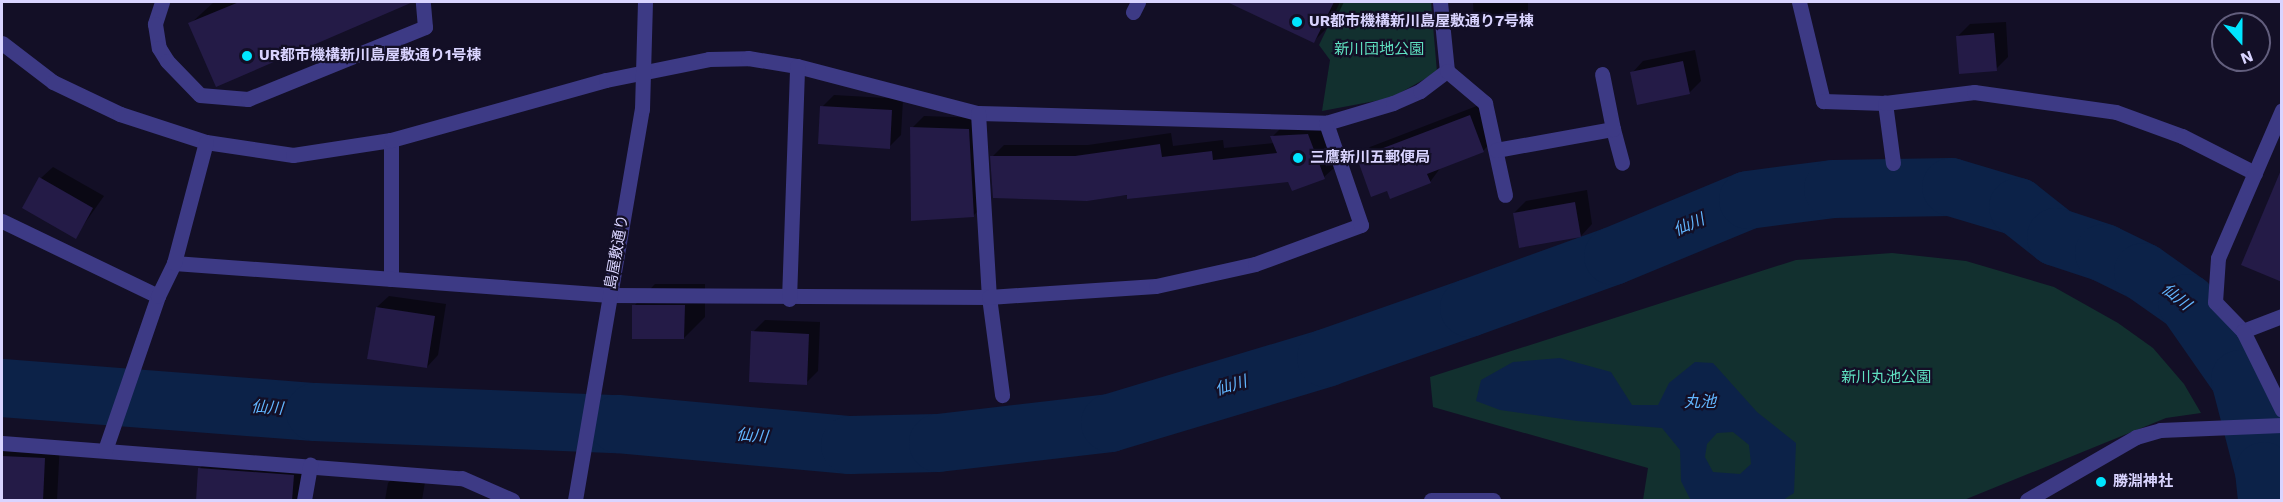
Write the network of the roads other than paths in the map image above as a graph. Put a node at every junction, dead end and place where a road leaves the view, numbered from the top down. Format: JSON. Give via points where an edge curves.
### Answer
{"nodes":[{"id":1,"x":162,"y":2,"type":"edge"},
{"id":2,"x":423,"y":2,"type":"edge"},
{"id":3,"x":645,"y":2,"type":"edge"},
{"id":4,"x":1440,"y":2,"type":"edge"},
{"id":5,"x":1799,"y":2,"type":"edge"},
{"id":6,"x":2,"y":43,"type":"edge"},
{"id":7,"x":797,"y":66,"type":"junction"},
{"id":8,"x":646,"y":71,"type":"junction"},
{"id":9,"x":1448,"y":71,"type":"junction"},
{"id":10,"x":1602,"y":74,"type":"dead end"},
{"id":11,"x":1884,"y":103,"type":"junction"},
{"id":12,"x":2282,"y":110,"type":"edge"},
{"id":13,"x":978,"y":112,"type":"junction"},
{"id":14,"x":1326,"y":123,"type":"junction"},
{"id":15,"x":1613,"y":129,"type":"junction"},
{"id":16,"x":391,"y":140,"type":"junction"},
{"id":17,"x":206,"y":142,"type":"junction"},
{"id":18,"x":1496,"y":150,"type":"junction"},
{"id":19,"x":1893,"y":163,"type":"dead end"},
{"id":20,"x":1622,"y":164,"type":"dead end"},
{"id":21,"x":2255,"y":173,"type":"junction"},
{"id":22,"x":1505,"y":195,"type":"dead end"},
{"id":23,"x":2,"y":221,"type":"edge"},
{"id":24,"x":174,"y":263,"type":"junction"},
{"id":25,"x":391,"y":279,"type":"junction"},
{"id":26,"x":610,"y":295,"type":"junction"},
{"id":27,"x":158,"y":296,"type":"junction"},
{"id":28,"x":989,"y":297,"type":"junction"},
{"id":29,"x":789,"y":299,"type":"junction"},
{"id":30,"x":2282,"y":315,"type":"edge"},
{"id":31,"x":2243,"y":331,"type":"junction"},
{"id":32,"x":1002,"y":394,"type":"dead end"},
{"id":33,"x":2282,"y":410,"type":"edge"},
{"id":34,"x":2282,"y":425,"type":"edge"},
{"id":35,"x":2,"y":443,"type":"edge"},
{"id":36,"x":105,"y":450,"type":"junction"},
{"id":37,"x":310,"y":465,"type":"junction"},
{"id":38,"x":304,"y":501,"type":"edge"},
{"id":39,"x":512,"y":501,"type":"edge"},
{"id":40,"x":575,"y":501,"type":"edge"},
{"id":41,"x":1431,"y":501,"type":"edge"},
{"id":42,"x":1494,"y":501,"type":"edge"},
{"id":43,"x":2027,"y":501,"type":"edge"}],
"edges":[{"from":1,"to":2,"type":"street","via":[[155,24],[159,48],[167,61],[200,95],[248,99],[425,27]]},
{"from":3,"to":8,"type":"street","name":"島屋敷通り"},
{"from":4,"to":9,"type":"street"},
{"from":5,"to":11,"type":"street","via":[[1823,101]]},
{"from":6,"to":17,"type":"street","via":[[53,82],[120,114]]},
{"from":7,"to":8,"type":"street","via":[[748,58],[709,59]]},
{"from":7,"to":13,"type":"street"},
{"from":7,"to":29,"type":"street"},
{"from":8,"to":16,"type":"street"},
{"from":8,"to":26,"type":"street","name":"島屋敷通り"},
{"from":9,"to":14,"type":"street","via":[[1402,99]]},
{"from":9,"to":18,"type":"street","via":[[1485,104]]},
{"from":10,"to":15,"type":"street"},
{"from":11,"to":19,"type":"street"},
{"from":11,"to":21,"type":"street","via":[[1974,92],[2116,112],[2182,136]]},
{"from":12,"to":21,"type":"street"},
{"from":13,"to":14,"type":"street"},
{"from":13,"to":28,"type":"street"},
{"from":14,"to":28,"type":"street","via":[[1361,225],[1255,264],[1156,286]]},
{"from":15,"to":18,"type":"street"},
{"from":15,"to":20,"type":"street"},
{"from":16,"to":17,"type":"street","via":[[293,155]]},
{"from":16,"to":25,"type":"street"},
{"from":17,"to":24,"type":"street"},
{"from":18,"to":22,"type":"street"},
{"from":21,"to":31,"type":"street","via":[[2218,258],[2215,278],[2215,302]]},
{"from":23,"to":27,"type":"street"},
{"from":24,"to":25,"type":"street"},
{"from":24,"to":27,"type":"street"},
{"from":25,"to":26,"type":"street"},
{"from":26,"to":29,"type":"street"},
{"from":26,"to":40,"type":"street","name":"島屋敷通り"},
{"from":27,"to":36,"type":"street"},
{"from":28,"to":29,"type":"street"},
{"from":28,"to":32,"type":"street"},
{"from":30,"to":31,"type":"street"},
{"from":31,"to":33,"type":"street"},
{"from":34,"to":43,"type":"street","via":[[2160,430],[2136,437]]},
{"from":35,"to":36,"type":"street"},
{"from":36,"to":37,"type":"street"},
{"from":37,"to":38,"type":"street"},
{"from":37,"to":39,"type":"street","via":[[462,478]]},
{"from":41,"to":42,"type":"street"}]}
